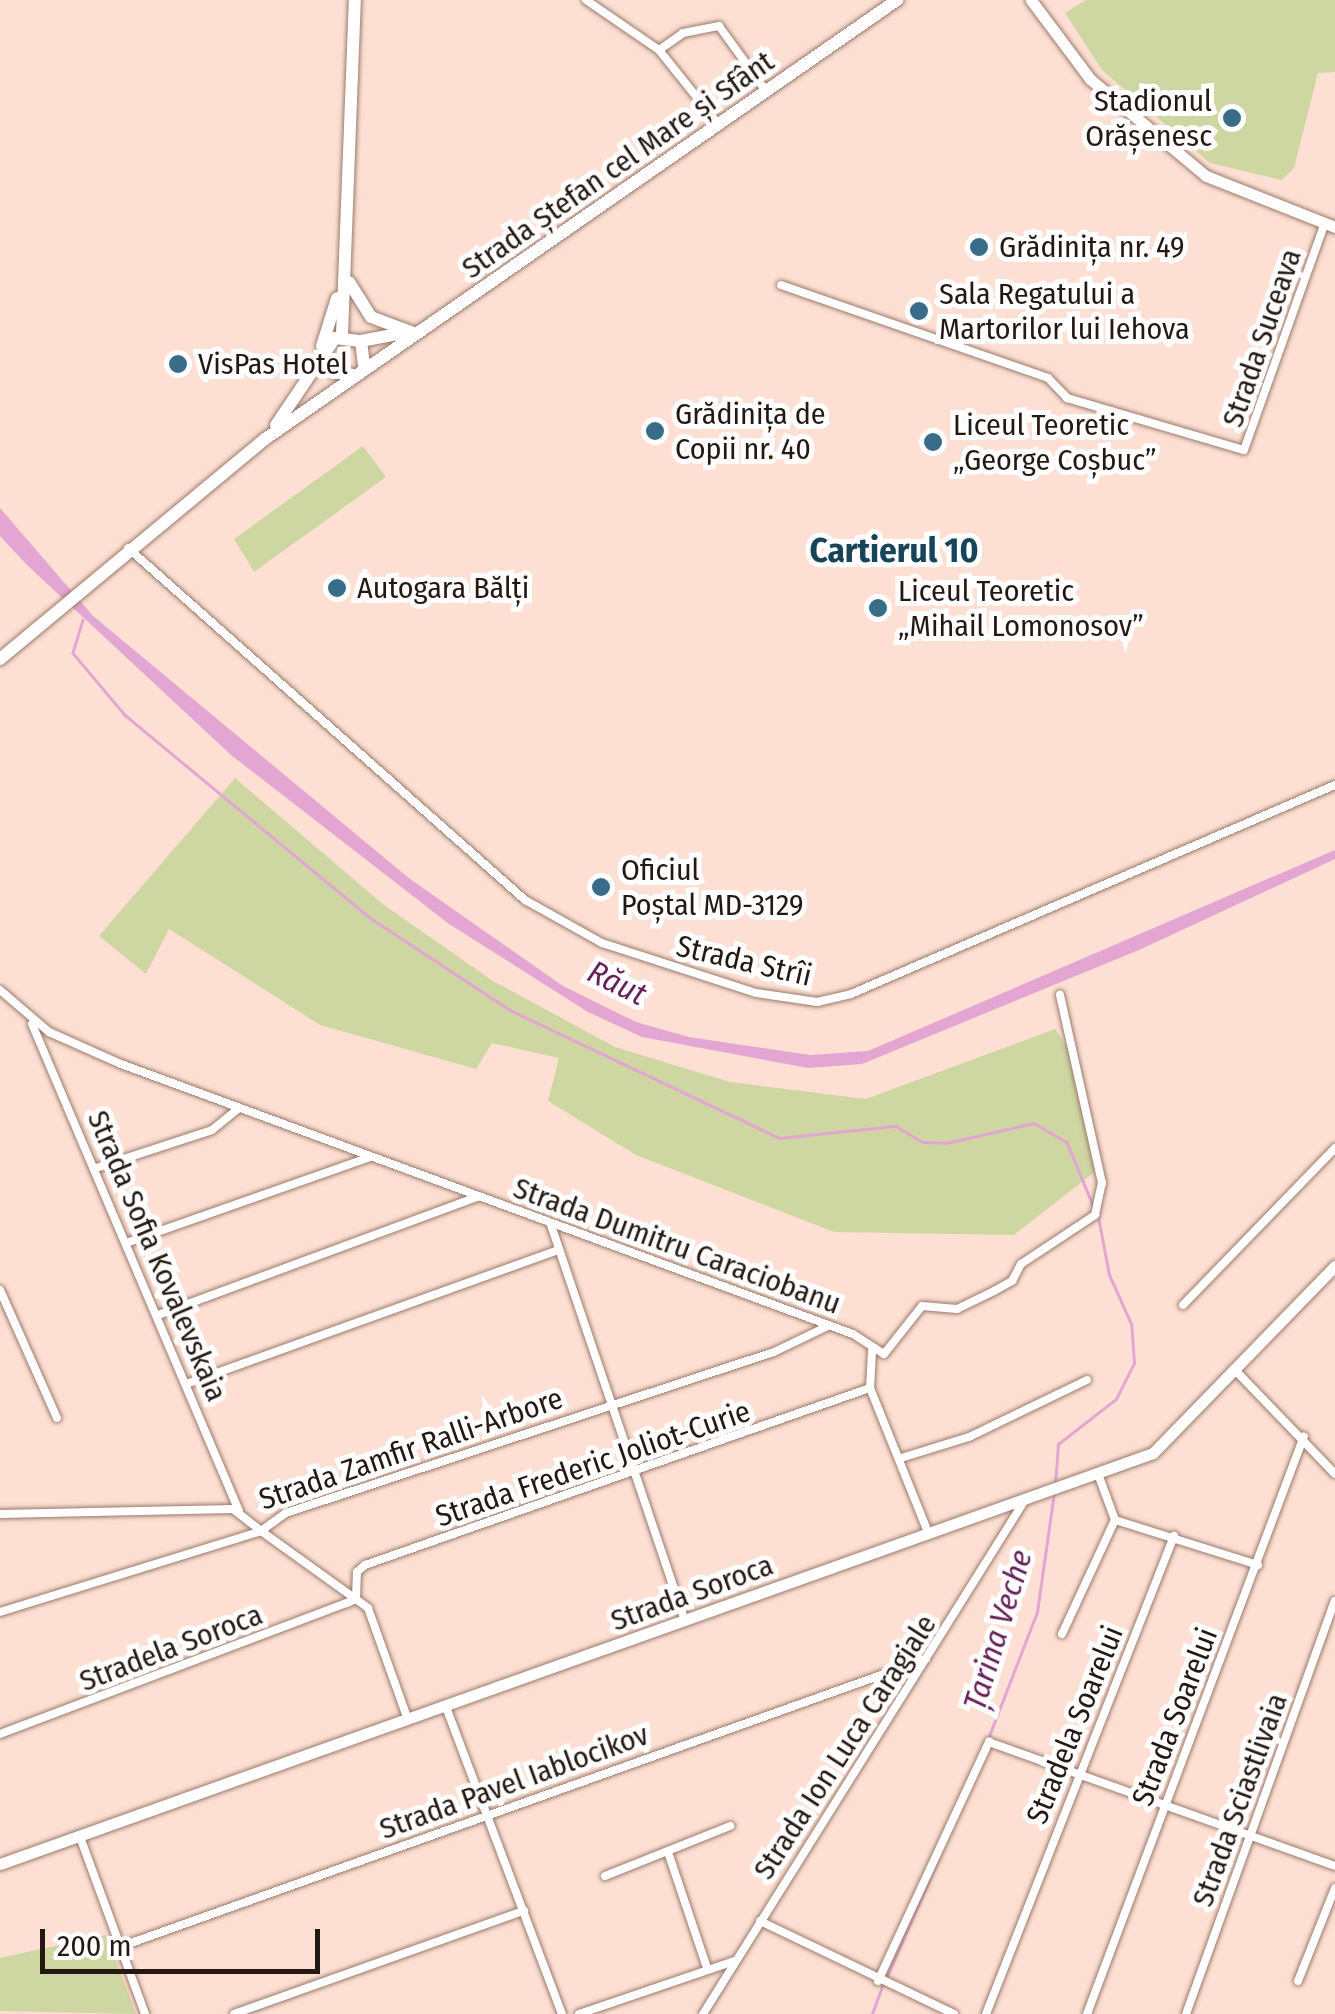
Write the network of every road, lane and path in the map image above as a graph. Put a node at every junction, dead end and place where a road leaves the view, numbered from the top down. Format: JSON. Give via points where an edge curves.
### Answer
{"nodes":[{"id":1,"x":354,"y":0,"type":"edge"},
{"id":2,"x":586,"y":0,"type":"edge"},
{"id":3,"x":898,"y":0,"type":"edge"},
{"id":4,"x":1031,"y":0,"type":"edge"},
{"id":5,"x":882,"y":5,"type":"edge"},
{"id":6,"x":660,"y":50,"type":"junction"},
{"id":7,"x":766,"y":91,"type":"junction"},
{"id":8,"x":719,"y":125,"type":"junction"},
{"id":9,"x":1330,"y":225,"type":"edge"},
{"id":10,"x":345,"y":282,"type":"junction"},
{"id":11,"x":781,"y":285,"type":"dead end"},
{"id":12,"x":416,"y":332,"type":"junction"},
{"id":13,"x":351,"y":337,"type":"junction"},
{"id":14,"x":326,"y":355,"type":"junction"},
{"id":15,"x":359,"y":370,"type":"junction"},
{"id":16,"x":290,"y":408,"type":"junction"},
{"id":17,"x":264,"y":439,"type":"junction"},
{"id":18,"x":128,"y":548,"type":"junction"},
{"id":19,"x":0,"y":659,"type":"edge"},
{"id":20,"x":1335,"y":785,"type":"edge"},
{"id":21,"x":0,"y":990,"type":"edge"},
{"id":22,"x":1060,"y":995,"type":"dead end"},
{"id":23,"x":30,"y":1020,"type":"junction"},
{"id":24,"x":239,"y":1108,"type":"junction"},
{"id":25,"x":1335,"y":1148,"type":"edge"},
{"id":26,"x":370,"y":1157,"type":"junction"},
{"id":27,"x":96,"y":1168,"type":"junction"},
{"id":28,"x":477,"y":1198,"type":"junction"},
{"id":29,"x":551,"y":1225,"type":"junction"},
{"id":30,"x":126,"y":1243,"type":"junction"},
{"id":31,"x":555,"y":1252,"type":"junction"},
{"id":32,"x":1335,"y":1266,"type":"edge"},
{"id":33,"x":0,"y":1290,"type":"edge"},
{"id":34,"x":1183,"y":1305,"type":"dead end"},
{"id":35,"x":158,"y":1315,"type":"junction"},
{"id":36,"x":828,"y":1326,"type":"junction"},
{"id":37,"x":872,"y":1351,"type":"junction"},
{"id":38,"x":1235,"y":1370,"type":"junction"},
{"id":39,"x":1087,"y":1380,"type":"dead end"},
{"id":40,"x":186,"y":1384,"type":"junction"},
{"id":41,"x":870,"y":1388,"type":"junction"},
{"id":42,"x":607,"y":1405,"type":"junction"},
{"id":43,"x":58,"y":1418,"type":"dead end"},
{"id":44,"x":1304,"y":1436,"type":"junction"},
{"id":45,"x":901,"y":1458,"type":"junction"},
{"id":46,"x":632,"y":1473,"type":"junction"},
{"id":47,"x":1098,"y":1474,"type":"junction"},
{"id":48,"x":1335,"y":1474,"type":"edge"},
{"id":49,"x":1022,"y":1502,"type":"junction"},
{"id":50,"x":239,"y":1510,"type":"junction"},
{"id":51,"x":0,"y":1514,"type":"edge"},
{"id":52,"x":1115,"y":1520,"type":"junction"},
{"id":53,"x":261,"y":1530,"type":"junction"},
{"id":54,"x":930,"y":1535,"type":"junction"},
{"id":55,"x":1174,"y":1536,"type":"junction"},
{"id":56,"x":1258,"y":1565,"type":"junction"},
{"id":57,"x":356,"y":1598,"type":"junction"},
{"id":58,"x":1335,"y":1602,"type":"edge"},
{"id":59,"x":0,"y":1612,"type":"edge"},
{"id":60,"x":685,"y":1622,"type":"junction"},
{"id":61,"x":1062,"y":1634,"type":"dead end"},
{"id":62,"x":926,"y":1659,"type":"junction"},
{"id":63,"x":446,"y":1707,"type":"junction"},
{"id":64,"x":408,"y":1720,"type":"junction"},
{"id":65,"x":0,"y":1734,"type":"edge"},
{"id":66,"x":1080,"y":1777,"type":"junction"},
{"id":67,"x":1164,"y":1808,"type":"junction"},
{"id":68,"x":485,"y":1817,"type":"junction"},
{"id":69,"x":730,"y":1826,"type":"dead end"},
{"id":70,"x":80,"y":1836,"type":"junction"},
{"id":71,"x":1248,"y":1839,"type":"junction"},
{"id":72,"x":668,"y":1854,"type":"junction"},
{"id":73,"x":0,"y":1864,"type":"edge"},
{"id":74,"x":1335,"y":1866,"type":"edge"},
{"id":75,"x":606,"y":1876,"type":"dead end"},
{"id":76,"x":1335,"y":1888,"type":"edge"},
{"id":77,"x":524,"y":1911,"type":"junction"},
{"id":78,"x":760,"y":1921,"type":"junction"},
{"id":79,"x":116,"y":1948,"type":"junction"},
{"id":80,"x":734,"y":1961,"type":"junction"},
{"id":81,"x":707,"y":1968,"type":"junction"},
{"id":82,"x":878,"y":1981,"type":"junction"},
{"id":83,"x":1298,"y":1981,"type":"dead end"},
{"id":84,"x":145,"y":2014,"type":"edge"},
{"id":85,"x":234,"y":2014,"type":"edge"},
{"id":86,"x":562,"y":2014,"type":"edge"},
{"id":87,"x":579,"y":2014,"type":"edge"},
{"id":88,"x":703,"y":2014,"type":"edge"},
{"id":89,"x":954,"y":2014,"type":"edge"},
{"id":90,"x":986,"y":2014,"type":"edge"},
{"id":91,"x":1087,"y":2014,"type":"edge"},
{"id":92,"x":1186,"y":2014,"type":"edge"}],
"edges":[{"from":1,"to":10,"type":"main road"},
{"from":2,"to":6,"type":"street"},
{"from":3,"to":5,"type":"main road","name":"Strada Ștefan cel Mare și Sfânt"},
{"from":4,"to":9,"type":"street","via":[[1090,80],[1206,176]]},
{"from":5,"to":7,"type":"main road","name":"Strada Ștefan cel Mare și Sfânt"},
{"from":6,"to":7,"type":"street","via":[[684,33],[719,26]]},
{"from":6,"to":8,"type":"street"},
{"from":7,"to":8,"type":"main road","name":"Strada Ștefan cel Mare și Sfânt"},
{"from":8,"to":12,"type":"main road","name":"Strada Ștefan cel Mare și Sfânt"},
{"from":9,"to":11,"type":"street","name":"Strada Suceava","via":[[1244,450],[1067,398],[1048,378]]},
{"from":10,"to":12,"type":"main road","via":[[371,318]]},
{"from":10,"to":13,"type":"main road"},
{"from":10,"to":16,"type":"main road","via":[[322,348]]},
{"from":12,"to":13,"type":"main road"},
{"from":12,"to":15,"type":"main road","name":"Strada Ștefan cel Mare și Sfânt"},
{"from":13,"to":14,"type":"main road"},
{"from":13,"to":15,"type":"main road"},
{"from":14,"to":15,"type":"main road","via":[[334,372]]},
{"from":14,"to":16,"type":"main road"},
{"from":15,"to":17,"type":"main road","name":"Strada Ștefan cel Mare și Sfânt"},
{"from":16,"to":17,"type":"main road"},
{"from":17,"to":18,"type":"main road","name":"Strada Ștefan cel Mare și Sfânt"},
{"from":18,"to":19,"type":"main road","name":"Strada Ștefan cel Mare și Sfânt"},
{"from":18,"to":20,"type":"street","name":"Strada Strîi","via":[[525,900],[616,948],[770,996],[817,1002],[850,994]]},
{"from":21,"to":23,"type":"street","name":"Strada Dumitru Caraciobanu"},
{"from":22,"to":37,"type":"street","via":[[1102,1183],[1095,1215],[1021,1264],[1012,1281],[957,1309],[922,1306],[894,1348]]},
{"from":23,"to":24,"type":"street","name":"Strada Dumitru Caraciobanu","via":[[78,1046]]},
{"from":23,"to":27,"type":"street","name":"Strada Sofia Kovalevskaia"},
{"from":24,"to":26,"type":"street","name":"Strada Dumitru Caraciobanu"},
{"from":24,"to":27,"type":"street","via":[[212,1130]]},
{"from":25,"to":34,"type":"street"},
{"from":26,"to":28,"type":"street","name":"Strada Dumitru Caraciobanu"},
{"from":26,"to":30,"type":"street"},
{"from":27,"to":30,"type":"street","name":"Strada Sofia Kovalevskaia"},
{"from":28,"to":29,"type":"street","name":"Strada Dumitru Caraciobanu"},
{"from":28,"to":35,"type":"street"},
{"from":29,"to":31,"type":"street"},
{"from":29,"to":36,"type":"street","name":"Strada Dumitru Caraciobanu"},
{"from":30,"to":35,"type":"street","name":"Strada Sofia Kovalevskaia"},
{"from":31,"to":40,"type":"street"},
{"from":31,"to":42,"type":"street"},
{"from":32,"to":38,"type":"street","name":"Strada Soroca"},
{"from":33,"to":43,"type":"street"},
{"from":35,"to":40,"type":"street","name":"Strada Sofia Kovalevskaia"},
{"from":36,"to":37,"type":"street","name":"Strada Dumitru Caraciobanu","via":[[853,1334]]},
{"from":36,"to":42,"type":"street","name":"Strada Zamfir Ralli-Arbore","via":[[797,1344]]},
{"from":37,"to":41,"type":"street"},
{"from":38,"to":44,"type":"street"},
{"from":38,"to":47,"type":"street","name":"Strada Soroca","via":[[1173,1440]]},
{"from":39,"to":45,"type":"street","via":[[994,1426]]},
{"from":40,"to":50,"type":"street","name":"Strada Sofia Kovalevskaia"},
{"from":41,"to":45,"type":"street"},
{"from":41,"to":46,"type":"street","name":"Strada Frederic Joliot-Curie"},
{"from":42,"to":46,"type":"street"},
{"from":42,"to":53,"type":"street","name":"Strada Zamfir Ralli-Arbore","via":[[286,1513]]},
{"from":44,"to":48,"type":"street"},
{"from":44,"to":56,"type":"street","name":"Strada Soarelui"},
{"from":45,"to":54,"type":"street"},
{"from":46,"to":57,"type":"street","name":"Strada Frederic Joliot-Curie","via":[[365,1564],[357,1572]]},
{"from":46,"to":60,"type":"street"},
{"from":47,"to":49,"type":"street","name":"Strada Soroca"},
{"from":47,"to":52,"type":"street"},
{"from":49,"to":54,"type":"street","name":"Strada Soroca"},
{"from":49,"to":62,"type":"street","name":"Strada Ion Luca Caragiale"},
{"from":50,"to":51,"type":"street","name":"Strada Zamfir Ralli-Arbore"},
{"from":50,"to":53,"type":"street","name":"Strada Zamfir Ralli-Arbore"},
{"from":52,"to":55,"type":"street"},
{"from":52,"to":61,"type":"street"},
{"from":53,"to":57,"type":"street"},
{"from":53,"to":59,"type":"street"},
{"from":54,"to":60,"type":"street","name":"Strada Soroca"},
{"from":55,"to":56,"type":"street"},
{"from":55,"to":66,"type":"street","name":"Stradela Soarelui"},
{"from":56,"to":67,"type":"street","name":"Strada Soarelui"},
{"from":57,"to":64,"type":"street","via":[[370,1612]]},
{"from":57,"to":65,"type":"street","name":"Stradela Sorocа"},
{"from":58,"to":71,"type":"street","name":"Strada Sciastlivaia"},
{"from":60,"to":63,"type":"street","name":"Strada Soroca"},
{"from":62,"to":68,"type":"street","name":"Strada Pavel Iablocikov"},
{"from":62,"to":78,"type":"street","name":"Strada Ion Luca Caragiale"},
{"from":63,"to":64,"type":"street","name":"Strada Soroca"},
{"from":63,"to":68,"type":"street"},
{"from":64,"to":70,"type":"street","name":"Strada Soroca"},
{"from":66,"to":67,"type":"street"},
{"from":66,"to":82,"type":"street","via":[[992,1741],[983,1748]]},
{"from":66,"to":90,"type":"street","name":"Stradela Soarelui"},
{"from":67,"to":71,"type":"street"},
{"from":67,"to":91,"type":"street","name":"Strada Soarelui"},
{"from":68,"to":77,"type":"street"},
{"from":68,"to":79,"type":"street","name":"Strada Pavel Iablocikov"},
{"from":69,"to":72,"type":"street"},
{"from":70,"to":73,"type":"street","name":"Strada Soroca"},
{"from":70,"to":79,"type":"street"},
{"from":71,"to":74,"type":"street"},
{"from":71,"to":92,"type":"street","name":"Strada Sciastlivaia"},
{"from":72,"to":75,"type":"street"},
{"from":72,"to":81,"type":"street"},
{"from":76,"to":83,"type":"street"},
{"from":77,"to":85,"type":"street"},
{"from":77,"to":86,"type":"street"},
{"from":78,"to":80,"type":"street","name":"Strada Ion Luca Caragiale"},
{"from":78,"to":82,"type":"street"},
{"from":79,"to":84,"type":"street"},
{"from":80,"to":81,"type":"street"},
{"from":80,"to":88,"type":"street","name":"Strada Ion Luca Caragiale"},
{"from":81,"to":87,"type":"street"},
{"from":82,"to":89,"type":"street"}]}
